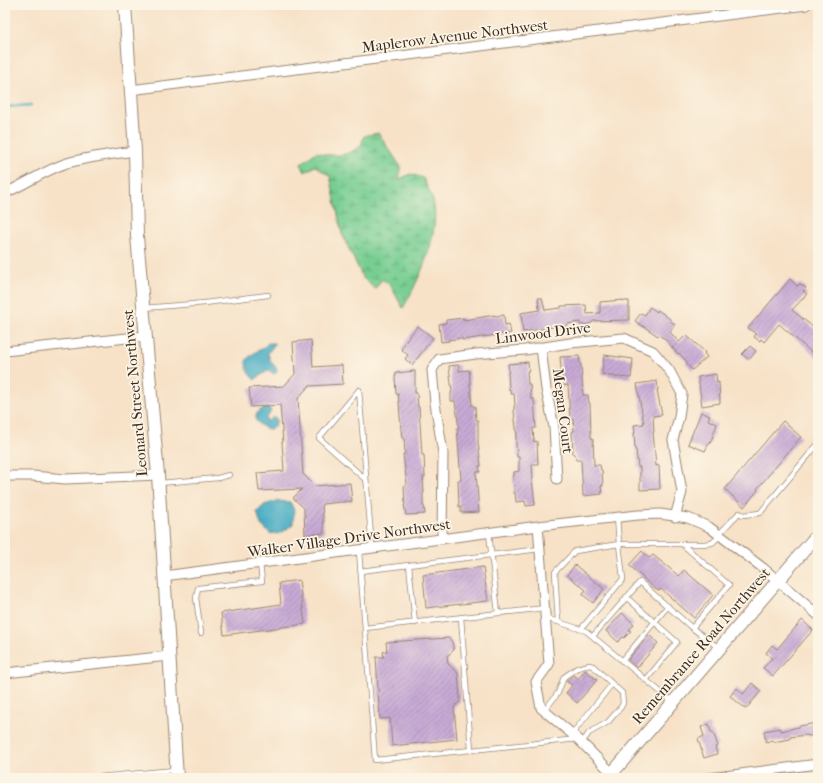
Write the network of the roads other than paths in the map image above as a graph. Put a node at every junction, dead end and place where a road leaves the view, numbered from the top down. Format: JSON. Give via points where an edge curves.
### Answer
{"nodes":[{"id":1,"x":125,"y":5,"type":"edge"},
{"id":2,"x":806,"y":5,"type":"edge"},
{"id":3,"x":130,"y":90,"type":"junction"},
{"id":4,"x":135,"y":151,"type":"junction"},
{"id":5,"x":5,"y":193,"type":"edge"},
{"id":6,"x":268,"y":295,"type":"dead end"},
{"id":7,"x":144,"y":308,"type":"junction"},
{"id":8,"x":146,"y":336,"type":"junction"},
{"id":9,"x":541,"y":346,"type":"junction"},
{"id":10,"x":5,"y":351,"type":"edge"},
{"id":11,"x":818,"y":444,"type":"edge"},
{"id":12,"x":5,"y":476,"type":"edge"},
{"id":13,"x":229,"y":476,"type":"dead end"},
{"id":14,"x":158,"y":479,"type":"junction"},
{"id":15,"x":365,"y":479,"type":"junction"},
{"id":16,"x":557,"y":479,"type":"dead end"},
{"id":17,"x":617,"y":517,"type":"junction"},
{"id":18,"x":675,"y":517,"type":"junction"},
{"id":19,"x":538,"y":526,"type":"junction"},
{"id":20,"x":489,"y":533,"type":"junction"},
{"id":21,"x":818,"y":534,"type":"edge"},
{"id":22,"x":720,"y":535,"type":"junction"},
{"id":23,"x":442,"y":540,"type":"junction"},
{"id":24,"x":619,"y":544,"type":"junction"},
{"id":25,"x":682,"y":544,"type":"junction"},
{"id":26,"x":372,"y":549,"type":"junction"},
{"id":27,"x":540,"y":549,"type":"junction"},
{"id":28,"x":359,"y":550,"type":"junction"},
{"id":29,"x":492,"y":555,"type":"junction"},
{"id":30,"x":260,"y":564,"type":"junction"},
{"id":31,"x":409,"y":565,"type":"junction"},
{"id":32,"x":360,"y":571,"type":"junction"},
{"id":33,"x":164,"y":576,"type":"junction"},
{"id":34,"x":778,"y":580,"type":"junction"},
{"id":35,"x":626,"y":597,"type":"junction"},
{"id":36,"x":668,"y":606,"type":"junction"},
{"id":37,"x":545,"y":608,"type":"junction"},
{"id":38,"x":498,"y":613,"type":"junction"},
{"id":39,"x":818,"y":615,"type":"edge"},
{"id":40,"x":461,"y":617,"type":"junction"},
{"id":41,"x":546,"y":618,"type":"junction"},
{"id":42,"x":558,"y":622,"type":"junction"},
{"id":43,"x":654,"y":622,"type":"junction"},
{"id":44,"x":415,"y":623,"type":"junction"},
{"id":45,"x":365,"y":628,"type":"junction"},
{"id":46,"x":692,"y":628,"type":"junction"},
{"id":47,"x":581,"y":629,"type":"junction"},
{"id":48,"x":201,"y":634,"type":"dead end"},
{"id":49,"x":593,"y":636,"type":"junction"},
{"id":50,"x":719,"y":649,"type":"junction"},
{"id":51,"x":169,"y":656,"type":"junction"},
{"id":52,"x":622,"y":661,"type":"junction"},
{"id":53,"x":5,"y":672,"type":"edge"},
{"id":54,"x":646,"y":680,"type":"junction"},
{"id":55,"x":612,"y":684,"type":"junction"},
{"id":56,"x":673,"y":702,"type":"junction"},
{"id":57,"x":544,"y":710,"type":"junction"},
{"id":58,"x":577,"y":739,"type":"junction"},
{"id":59,"x":472,"y":750,"type":"junction"},
{"id":60,"x":818,"y":764,"type":"edge"},
{"id":61,"x":177,"y":774,"type":"edge"},
{"id":62,"x":612,"y":777,"type":"edge"},
{"id":63,"x":88,"y":778,"type":"edge"},
{"id":64,"x":709,"y":778,"type":"edge"}],
"edges":[{"from":1,"to":3,"type":"main road","name":"Leonard Street Northwest"},
{"from":2,"to":3,"type":"street","name":"Maplerow Avenue Northwest"},
{"from":3,"to":4,"type":"main road","name":"Leonard Street Northwest"},
{"from":4,"to":5,"type":"street","via":[[67,164]]},
{"from":4,"to":7,"type":"main road","name":"Leonard Street Northwest","via":[[137,236]]},
{"from":6,"to":7,"type":"lane"},
{"from":7,"to":8,"type":"main road","name":"Leonard Street Northwest"},
{"from":8,"to":10,"type":"street"},
{"from":8,"to":14,"type":"main road","name":"Leonard Street Northwest"},
{"from":9,"to":16,"type":"street","name":"Megan Court","via":[[554,427]]},
{"from":9,"to":18,"type":"street","name":"Linwood Drive","via":[[624,338],[653,351],[669,370],[682,394],[673,440],[682,492]]},
{"from":9,"to":23,"type":"street","name":"Linwood Drive","via":[[439,359],[432,370],[443,453]]},
{"from":11,"to":22,"type":"lane","via":[[760,513],[739,513]]},
{"from":12,"to":14,"type":"street"},
{"from":13,"to":14,"type":"lane"},
{"from":14,"to":33,"type":"main road","name":"Leonard Street Northwest"},
{"from":15,"to":15,"type":"lane","via":[[365,472],[359,390],[318,438]]},
{"from":15,"to":26,"type":"lane"},
{"from":17,"to":18,"type":"street","name":"Walker Village Drive Northwest","via":[[660,514]]},
{"from":17,"to":19,"type":"street","name":"Walker Village Drive Northwest"},
{"from":17,"to":24,"type":"lane"},
{"from":18,"to":22,"type":"street","name":"Walker Village Drive Northwest","via":[[688,518]]},
{"from":19,"to":20,"type":"street","name":"Walker Village Drive Northwest"},
{"from":19,"to":27,"type":"street"},
{"from":20,"to":23,"type":"street","name":"Walker Village Drive Northwest"},
{"from":20,"to":29,"type":"lane"},
{"from":21,"to":34,"type":"main road","name":"Remembrance Road Northwest"},
{"from":22,"to":25,"type":"lane","via":[[712,543]]},
{"from":22,"to":34,"type":"street","name":"Walker Village Drive Northwest"},
{"from":23,"to":26,"type":"street","name":"Walker Village Drive Northwest"},
{"from":24,"to":25,"type":"lane"},
{"from":24,"to":42,"type":"lane","via":[[575,551],[555,572]]},
{"from":24,"to":47,"type":"lane","via":[[623,579]]},
{"from":25,"to":46,"type":"lane","via":[[729,586]]},
{"from":26,"to":28,"type":"street","name":"Walker Village Drive Northwest"},
{"from":27,"to":29,"type":"lane"},
{"from":27,"to":37,"type":"street"},
{"from":28,"to":30,"type":"street","name":"Walker Village Drive Northwest"},
{"from":28,"to":32,"type":"lane"},
{"from":29,"to":31,"type":"lane"},
{"from":29,"to":38,"type":"lane"},
{"from":30,"to":33,"type":"street","name":"Walker Village Drive Northwest"},
{"from":30,"to":48,"type":"lane","via":[[262,581],[198,588],[196,598]]},
{"from":31,"to":32,"type":"lane"},
{"from":31,"to":44,"type":"lane"},
{"from":32,"to":45,"type":"lane"},
{"from":33,"to":51,"type":"main road","name":"Leonard Street Northwest"},
{"from":34,"to":39,"type":"street","name":"Walker Village Drive Northwest"},
{"from":34,"to":50,"type":"main road","name":"Remembrance Road Northwest"},
{"from":35,"to":36,"type":"lane","via":[[640,582]]},
{"from":35,"to":43,"type":"lane"},
{"from":35,"to":49,"type":"lane"},
{"from":36,"to":43,"type":"lane"},
{"from":36,"to":46,"type":"lane"},
{"from":37,"to":38,"type":"lane"},
{"from":37,"to":41,"type":"street"},
{"from":38,"to":40,"type":"lane"},
{"from":40,"to":44,"type":"lane"},
{"from":40,"to":59,"type":"lane"},
{"from":41,"to":42,"type":"lane"},
{"from":41,"to":57,"type":"street","via":[[549,664],[536,682],[541,708]]},
{"from":42,"to":47,"type":"lane"},
{"from":43,"to":52,"type":"lane"},
{"from":43,"to":54,"type":"lane","via":[[677,642]]},
{"from":44,"to":45,"type":"lane"},
{"from":45,"to":59,"type":"lane","via":[[375,760]]},
{"from":46,"to":50,"type":"lane"},
{"from":47,"to":49,"type":"lane"},
{"from":49,"to":52,"type":"lane"},
{"from":50,"to":56,"type":"main road","name":"Remembrance Road Northwest"},
{"from":51,"to":53,"type":"street"},
{"from":51,"to":61,"type":"main road","name":"Leonard Street Northwest"},
{"from":52,"to":54,"type":"lane"},
{"from":54,"to":56,"type":"lane"},
{"from":55,"to":57,"type":"lane","via":[[593,666],[578,668],[564,677],[558,693]]},
{"from":55,"to":58,"type":"lane"},
{"from":55,"to":58,"type":"lane","via":[[622,693],[624,703],[608,722]]},
{"from":56,"to":62,"type":"main road","name":"Remembrance Road Northwest"},
{"from":57,"to":58,"type":"street"},
{"from":58,"to":59,"type":"lane"},
{"from":58,"to":62,"type":"street"},
{"from":60,"to":64,"type":"street"},
{"from":61,"to":63,"type":"lane"}]}
